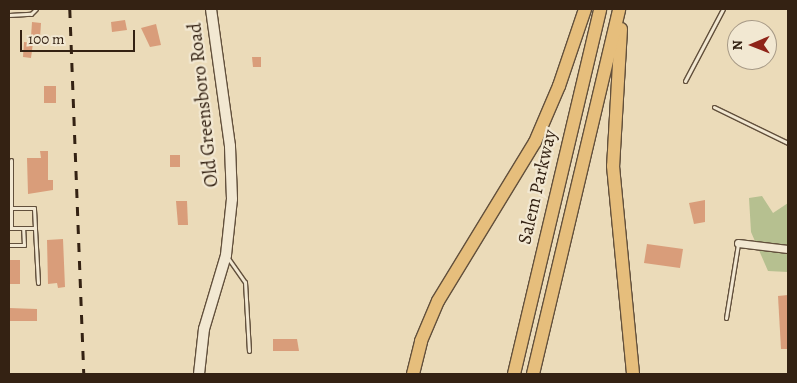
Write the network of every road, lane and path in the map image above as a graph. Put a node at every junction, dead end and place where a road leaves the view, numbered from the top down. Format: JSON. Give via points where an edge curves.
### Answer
{"nodes":[{"id":1,"x":36,"y":9,"type":"edge"},
{"id":2,"x":211,"y":9,"type":"edge"},
{"id":3,"x":585,"y":9,"type":"edge"},
{"id":4,"x":600,"y":9,"type":"edge"},
{"id":5,"x":619,"y":9,"type":"edge"},
{"id":6,"x":624,"y":9,"type":"edge"},
{"id":7,"x":724,"y":9,"type":"edge"},
{"id":8,"x":9,"y":15,"type":"edge"},
{"id":9,"x":685,"y":81,"type":"dead end"},
{"id":10,"x":714,"y":107,"type":"dead end"},
{"id":11,"x":788,"y":143,"type":"edge"},
{"id":12,"x":11,"y":160,"type":"dead end"},
{"id":13,"x":11,"y":208,"type":"junction"},
{"id":14,"x":10,"y":228,"type":"edge"},
{"id":15,"x":23,"y":228,"type":"junction"},
{"id":16,"x":35,"y":228,"type":"junction"},
{"id":17,"x":738,"y":243,"type":"joint"},
{"id":18,"x":9,"y":245,"type":"edge"},
{"id":19,"x":788,"y":250,"type":"edge"},
{"id":20,"x":226,"y":255,"type":"junction"},
{"id":21,"x":38,"y":283,"type":"dead end"},
{"id":22,"x":726,"y":318,"type":"dead end"},
{"id":23,"x":249,"y":351,"type":"dead end"},
{"id":24,"x":199,"y":374,"type":"edge"},
{"id":25,"x":413,"y":374,"type":"edge"},
{"id":26,"x":514,"y":374,"type":"edge"},
{"id":27,"x":533,"y":374,"type":"edge"},
{"id":28,"x":633,"y":374,"type":"edge"}],
"edges":[{"from":1,"to":8,"type":"lane","via":[[31,14]]},
{"from":2,"to":20,"type":"street","name":"Old Greensboro Road","via":[[231,164],[231,217]]},
{"from":3,"to":25,"type":"highway","via":[[559,86],[535,142],[438,301]]},
{"from":4,"to":26,"type":"highway","name":"Salem Parkway"},
{"from":5,"to":27,"type":"highway","name":"Salem Parkway"},
{"from":6,"to":28,"type":"highway","via":[[615,89],[613,166]]},
{"from":7,"to":9,"type":"lane"},
{"from":10,"to":11,"type":"lane"},
{"from":12,"to":13,"type":"lane"},
{"from":13,"to":14,"type":"lane"},
{"from":13,"to":16,"type":"lane","via":[[34,208]]},
{"from":14,"to":15,"type":"lane"},
{"from":15,"to":16,"type":"lane"},
{"from":15,"to":18,"type":"lane","via":[[24,245]]},
{"from":16,"to":21,"type":"lane"},
{"from":17,"to":19,"type":"street"},
{"from":17,"to":22,"type":"lane"},
{"from":20,"to":23,"type":"lane","via":[[245,282]]},
{"from":20,"to":24,"type":"street","name":"Old Greensboro Road","via":[[204,329]]}]}
